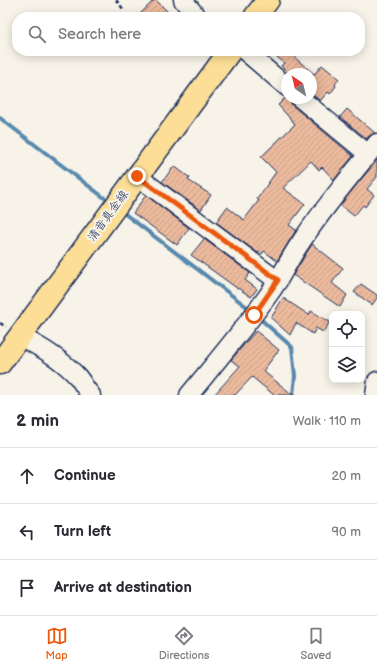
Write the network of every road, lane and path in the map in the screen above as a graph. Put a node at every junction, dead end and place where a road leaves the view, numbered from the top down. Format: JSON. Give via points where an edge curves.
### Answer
{"nodes":[{"id":1,"x":116,"y":0,"type":"edge"},
{"id":2,"x":183,"y":0,"type":"edge"},
{"id":3,"x":268,"y":0,"type":"edge"},
{"id":4,"x":124,"y":10,"type":"dead end"},
{"id":5,"x":193,"y":12,"type":"edge"},
{"id":6,"x":260,"y":12,"type":"edge"},
{"id":7,"x":226,"y":56,"type":"edge"},
{"id":8,"x":251,"y":56,"type":"edge"},
{"id":9,"x":281,"y":82,"type":"edge"},
{"id":10,"x":308,"y":104,"type":"edge"},
{"id":11,"x":372,"y":149,"type":"edge"},
{"id":12,"x":137,"y":176,"type":"junction"},
{"id":13,"x":278,"y":280,"type":"junction"},
{"id":14,"x":20,"y":336,"type":"junction"},
{"id":15,"x":0,"y":363,"type":"edge"},
{"id":16,"x":377,"y":381,"type":"edge"},
{"id":17,"x":90,"y":395,"type":"edge"},
{"id":18,"x":189,"y":395,"type":"edge"},
{"id":19,"x":375,"y":395,"type":"edge"}],
"edges":[{"from":1,"to":4,"type":"path"},
{"from":2,"to":5,"type":"street"},
{"from":3,"to":6,"type":"main road"},
{"from":7,"to":12,"type":"main road","name":"清音真金線"},
{"from":8,"to":9,"type":"street"},
{"from":10,"to":11,"type":"street"},
{"from":11,"to":13,"type":"street","via":[[317,219]]},
{"from":12,"to":13,"type":"street"},
{"from":12,"to":14,"type":"main road","name":"清音真金線"},
{"from":13,"to":18,"type":"street","via":[[254,315]]},
{"from":14,"to":15,"type":"main road","name":"清音真金線"},
{"from":14,"to":17,"type":"street","via":[[63,363],[76,375]]},
{"from":16,"to":19,"type":"street"}]}
